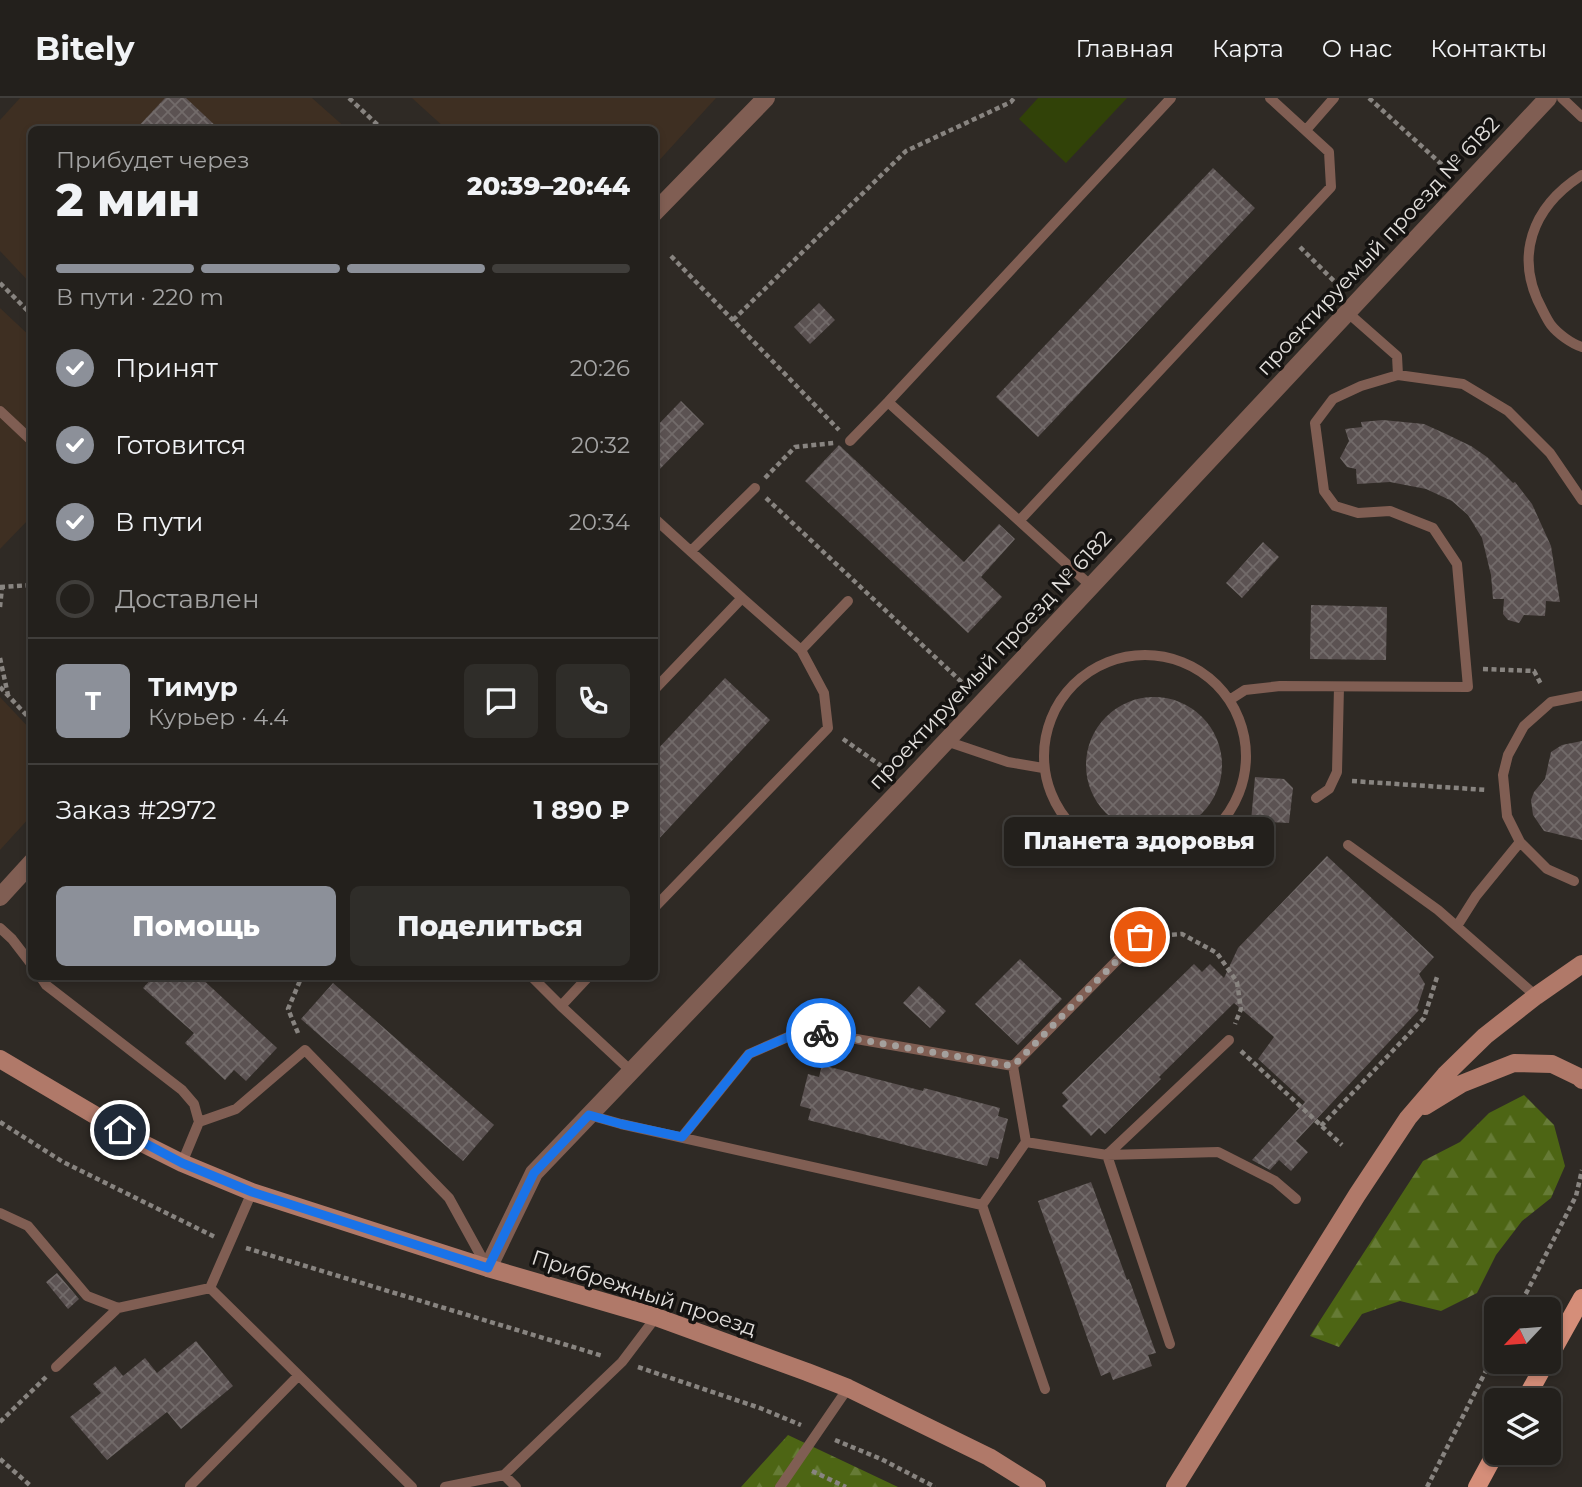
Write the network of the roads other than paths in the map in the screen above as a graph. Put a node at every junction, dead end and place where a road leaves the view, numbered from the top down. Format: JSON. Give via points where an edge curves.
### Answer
{"nodes":[{"id":1,"x":766,"y":98,"type":"edge"},
{"id":2,"x":1171,"y":98,"type":"edge"},
{"id":3,"x":1270,"y":98,"type":"edge"},
{"id":4,"x":1334,"y":98,"type":"edge"},
{"id":5,"x":1548,"y":98,"type":"edge"},
{"id":6,"x":1562,"y":98,"type":"edge"},
{"id":7,"x":1582,"y":117,"type":"edge"},
{"id":8,"x":1306,"y":130,"type":"junction"},
{"id":9,"x":1582,"y":176,"type":"edge"},
{"id":10,"x":658,"y":209,"type":"edge"},
{"id":11,"x":1351,"y":307,"type":"junction"},
{"id":12,"x":1582,"y":347,"type":"edge"},
{"id":13,"x":1398,"y":375,"type":"junction"},
{"id":14,"x":888,"y":402,"type":"junction"},
{"id":15,"x":0,"y":411,"type":"edge"},
{"id":16,"x":28,"y":437,"type":"edge"},
{"id":17,"x":850,"y":441,"type":"road end"},
{"id":18,"x":755,"y":488,"type":"road end"},
{"id":19,"x":1582,"y":500,"type":"edge"},
{"id":20,"x":1020,"y":520,"type":"junction"},
{"id":21,"x":658,"y":522,"type":"edge"},
{"id":22,"x":691,"y":551,"type":"junction"},
{"id":23,"x":1090,"y":586,"type":"junction"},
{"id":24,"x":742,"y":598,"type":"junction"},
{"id":25,"x":848,"y":601,"type":"dead end"},
{"id":26,"x":800,"y":650,"type":"junction"},
{"id":27,"x":658,"y":686,"type":"edge"},
{"id":28,"x":1339,"y":687,"type":"junction"},
{"id":29,"x":1582,"y":696,"type":"edge"},
{"id":30,"x":1231,"y":699,"type":"junction"},
{"id":31,"x":946,"y":741,"type":"junction"},
{"id":32,"x":1043,"y":768,"type":"junction"},
{"id":33,"x":1316,"y":798,"type":"dead end"},
{"id":34,"x":1520,"y":842,"type":"junction"},
{"id":35,"x":1348,"y":845,"type":"dead end"},
{"id":36,"x":28,"y":866,"type":"edge"},
{"id":37,"x":1574,"y":881,"type":"dead end"},
{"id":38,"x":0,"y":897,"type":"edge"},
{"id":39,"x":658,"y":904,"type":"edge"},
{"id":40,"x":1457,"y":926,"type":"junction"},
{"id":41,"x":0,"y":928,"type":"edge"},
{"id":42,"x":1140,"y":937,"type":"road end"},
{"id":43,"x":28,"y":960,"type":"edge"},
{"id":44,"x":1582,"y":964,"type":"edge"},
{"id":45,"x":43,"y":980,"type":"edge"},
{"id":46,"x":535,"y":980,"type":"edge"},
{"id":47,"x":585,"y":980,"type":"edge"},
{"id":48,"x":1536,"y":996,"type":"junction"},
{"id":49,"x":561,"y":1006,"type":"junction"},
{"id":50,"x":1229,"y":1040,"type":"road end"},
{"id":51,"x":0,"y":1059,"type":"edge"},
{"id":52,"x":1013,"y":1066,"type":"junction"},
{"id":53,"x":631,"y":1071,"type":"junction"},
{"id":54,"x":1582,"y":1080,"type":"edge"},
{"id":55,"x":589,"y":1115,"type":"junction"},
{"id":56,"x":1408,"y":1118,"type":"junction"},
{"id":57,"x":199,"y":1122,"type":"junction"},
{"id":58,"x":682,"y":1137,"type":"junction"},
{"id":59,"x":1026,"y":1143,"type":"junction"},
{"id":60,"x":1107,"y":1155,"type":"junction"},
{"id":61,"x":182,"y":1163,"type":"junction"},
{"id":62,"x":252,"y":1192,"type":"junction"},
{"id":63,"x":1296,"y":1199,"type":"dead end"},
{"id":64,"x":982,"y":1205,"type":"junction"},
{"id":65,"x":0,"y":1213,"type":"edge"},
{"id":66,"x":488,"y":1268,"type":"junction"},
{"id":67,"x":210,"y":1288,"type":"junction"},
{"id":68,"x":1581,"y":1298,"type":"edge"},
{"id":69,"x":118,"y":1308,"type":"junction"},
{"id":70,"x":656,"y":1317,"type":"junction"},
{"id":71,"x":1561,"y":1335,"type":"edge"},
{"id":72,"x":1170,"y":1344,"type":"dead end"},
{"id":73,"x":56,"y":1367,"type":"road end"},
{"id":74,"x":299,"y":1376,"type":"junction"},
{"id":75,"x":848,"y":1388,"type":"junction"},
{"id":76,"x":1045,"y":1389,"type":"dead end"},
{"id":77,"x":1489,"y":1465,"type":"edge"},
{"id":78,"x":504,"y":1475,"type":"junction"},
{"id":79,"x":190,"y":1486,"type":"edge"},
{"id":80,"x":412,"y":1487,"type":"edge"},
{"id":81,"x":445,"y":1487,"type":"edge"},
{"id":82,"x":516,"y":1487,"type":"edge"},
{"id":83,"x":780,"y":1487,"type":"edge"},
{"id":84,"x":1037,"y":1487,"type":"edge"},
{"id":85,"x":1175,"y":1487,"type":"edge"},
{"id":86,"x":1477,"y":1487,"type":"edge"}],
"edges":[{"from":1,"to":10,"type":"street"},
{"from":2,"to":14,"type":"lane"},
{"from":3,"to":8,"type":"lane"},
{"from":4,"to":8,"type":"lane"},
{"from":5,"to":11,"type":"street","name":"проектируемый проезд № 6182"},
{"from":6,"to":7,"type":"lane"},
{"from":8,"to":20,"type":"lane","via":[[1329,152],[1331,187]]},
{"from":9,"to":12,"type":"lane","via":[[1543,210],[1530,240],[1528,270],[1536,299],[1551,326]]},
{"from":11,"to":13,"type":"lane","via":[[1396,356]]},
{"from":11,"to":23,"type":"street","name":"проектируемый проезд № 6182"},
{"from":13,"to":19,"type":"lane","via":[[1463,384],[1508,411],[1550,453]]},
{"from":13,"to":28,"type":"lane","via":[[1334,399],[1315,423],[1324,491],[1335,506],[1358,513],[1390,511],[1433,528],[1457,564],[1468,687]]},
{"from":14,"to":17,"type":"lane"},
{"from":14,"to":20,"type":"lane"},
{"from":15,"to":16,"type":"lane"},
{"from":18,"to":22,"type":"lane"},
{"from":20,"to":23,"type":"lane"},
{"from":21,"to":22,"type":"lane"},
{"from":22,"to":24,"type":"lane"},
{"from":23,"to":31,"type":"street","name":"проектируемый проезд № 6182"},
{"from":24,"to":26,"type":"lane"},
{"from":24,"to":27,"type":"lane"},
{"from":25,"to":26,"type":"lane"},
{"from":26,"to":39,"type":"lane","via":[[824,693],[828,728]]},
{"from":28,"to":30,"type":"lane","via":[[1280,686],[1245,690]]},
{"from":28,"to":33,"type":"lane","via":[[1337,772],[1329,789]]},
{"from":29,"to":34,"type":"lane","via":[[1551,702],[1524,726],[1508,755],[1503,775],[1507,816]]},
{"from":30,"to":32,"type":"lane","via":[[1198,667],[1163,654],[1118,656],[1066,690],[1047,727]]},
{"from":30,"to":32,"type":"lane","via":[[1247,735],[1241,796],[1221,826],[1180,853],[1150,859],[1109,852],[1079,834],[1054,803]]},
{"from":31,"to":32,"type":"lane","via":[[1008,762]]},
{"from":31,"to":53,"type":"street","name":"проектируемый проезд № 6182"},
{"from":34,"to":37,"type":"lane","via":[[1547,869]]},
{"from":34,"to":40,"type":"lane"},
{"from":35,"to":40,"type":"lane"},
{"from":36,"to":38,"type":"street"},
{"from":40,"to":48,"type":"lane"},
{"from":41,"to":43,"type":"lane"},
{"from":42,"to":52,"type":"lane"},
{"from":44,"to":48,"type":"street"},
{"from":45,"to":57,"type":"lane","via":[[182,1090],[194,1104]]},
{"from":46,"to":49,"type":"lane"},
{"from":47,"to":49,"type":"lane"},
{"from":48,"to":56,"type":"street","via":[[1485,1036]]},
{"from":49,"to":53,"type":"lane"},
{"from":50,"to":60,"type":"lane"},
{"from":51,"to":61,"type":"street","name":"Прибрежный проезд"},
{"from":52,"to":58,"type":"lane","via":[[804,1030],[749,1054]]},
{"from":52,"to":59,"type":"lane"},
{"from":53,"to":55,"type":"street","name":"проектируемый проезд № 6182"},
{"from":54,"to":56,"type":"street","via":[[1552,1064],[1514,1063],[1461,1084]]},
{"from":55,"to":58,"type":"lane"},
{"from":55,"to":66,"type":"street","name":"проектируемый проезд № 6182","via":[[534,1173]]},
{"from":56,"to":85,"type":"street"},
{"from":57,"to":61,"type":"lane"},
{"from":57,"to":66,"type":"lane","via":[[236,1109],[305,1050],[449,1198]]},
{"from":58,"to":64,"type":"lane"},
{"from":59,"to":60,"type":"lane"},
{"from":59,"to":64,"type":"lane"},
{"from":60,"to":63,"type":"lane","via":[[1218,1152],[1275,1181]]},
{"from":60,"to":72,"type":"lane"},
{"from":61,"to":62,"type":"street","name":"Прибрежный проезд"},
{"from":62,"to":66,"type":"street","name":"Прибрежный проезд"},
{"from":62,"to":67,"type":"lane"},
{"from":64,"to":76,"type":"lane"},
{"from":65,"to":69,"type":"lane","via":[[28,1226],[87,1296]]},
{"from":66,"to":70,"type":"street","name":"Прибрежный проезд"},
{"from":67,"to":69,"type":"lane"},
{"from":67,"to":74,"type":"lane"},
{"from":68,"to":71,"type":"main road"},
{"from":69,"to":73,"type":"lane"},
{"from":70,"to":75,"type":"street","name":"Прибрежный проезд"},
{"from":70,"to":78,"type":"lane","via":[[622,1362]]},
{"from":74,"to":79,"type":"lane"},
{"from":74,"to":80,"type":"lane"},
{"from":75,"to":83,"type":"lane"},
{"from":75,"to":84,"type":"street","name":"Прибрежный проезд","via":[[989,1457]]},
{"from":77,"to":86,"type":"main road"},
{"from":78,"to":81,"type":"lane"},
{"from":78,"to":82,"type":"lane"}]}
